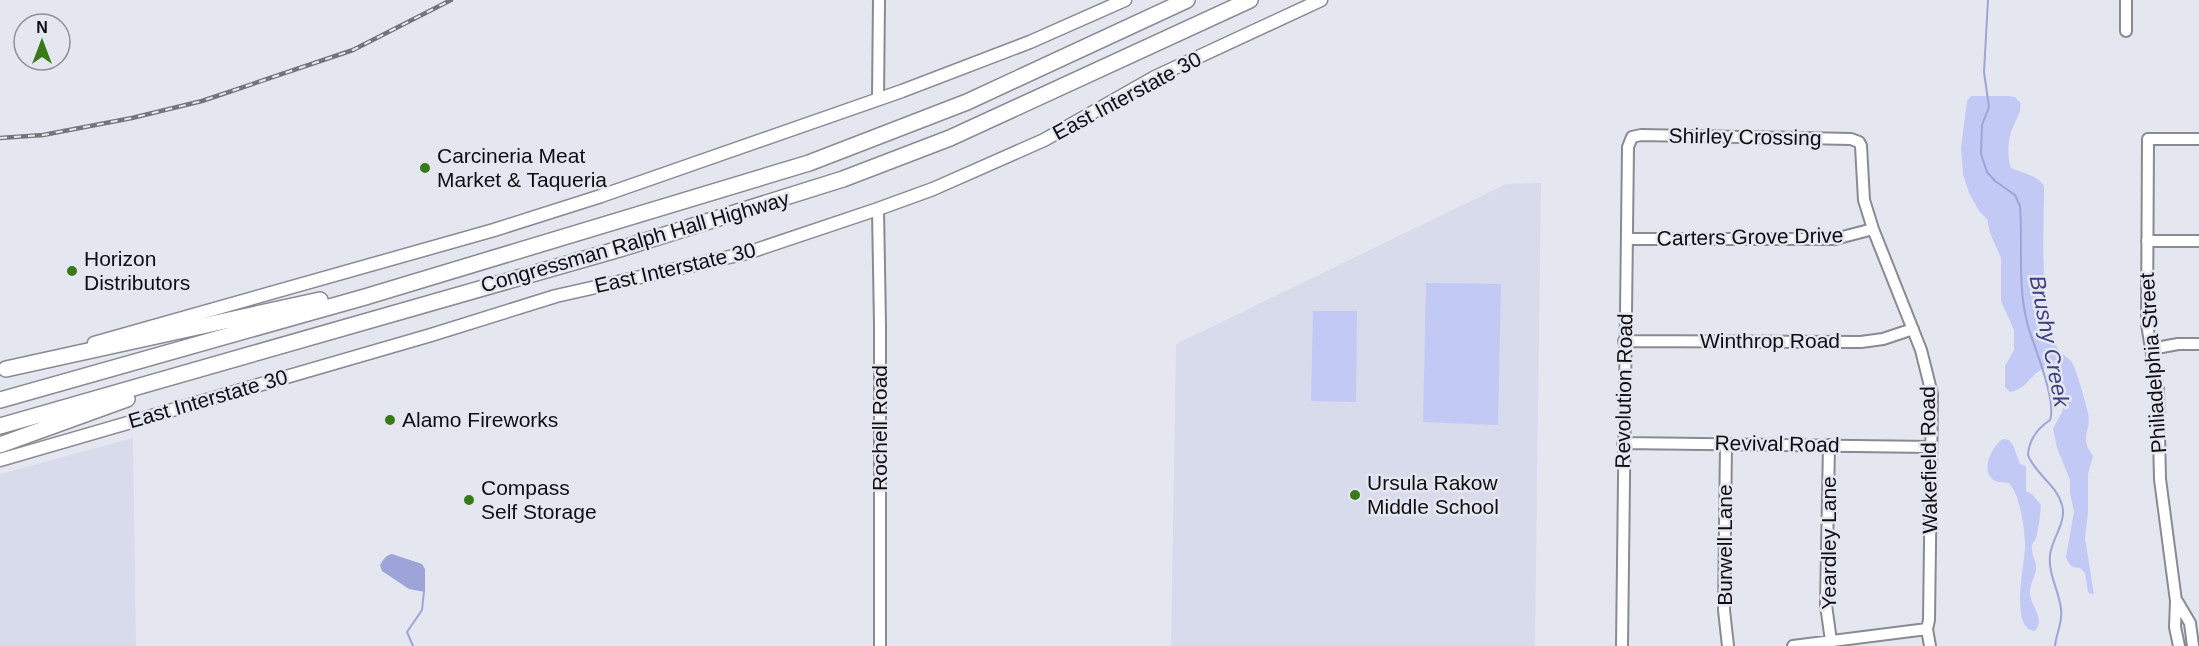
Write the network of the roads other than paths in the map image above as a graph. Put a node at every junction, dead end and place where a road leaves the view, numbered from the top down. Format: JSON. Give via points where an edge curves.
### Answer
{"nodes":[{"id":1,"x":879,"y":0,"type":"edge"},
{"id":2,"x":1125,"y":0,"type":"edge"},
{"id":3,"x":1176,"y":0,"type":"edge"},
{"id":4,"x":1187,"y":0,"type":"edge"},
{"id":5,"x":1250,"y":0,"type":"edge"},
{"id":6,"x":1321,"y":0,"type":"edge"},
{"id":7,"x":2126,"y":0,"type":"edge"},
{"id":8,"x":2126,"y":31,"type":"dead end"},
{"id":9,"x":1056,"y":61,"type":"junction"},
{"id":10,"x":878,"y":99,"type":"junction"},
{"id":11,"x":1632,"y":137,"type":"joint"},
{"id":12,"x":2199,"y":139,"type":"edge"},
{"id":13,"x":1859,"y":142,"type":"joint"},
{"id":14,"x":878,"y":209,"type":"junction"},
{"id":15,"x":1873,"y":229,"type":"junction"},
{"id":16,"x":1627,"y":239,"type":"junction"},
{"id":17,"x":2147,"y":241,"type":"junction"},
{"id":18,"x":2199,"y":242,"type":"edge"},
{"id":19,"x":365,"y":297,"type":"junction"},
{"id":20,"x":1913,"y":328,"type":"junction"},
{"id":21,"x":1624,"y":341,"type":"junction"},
{"id":22,"x":2199,"y":344,"type":"edge"},
{"id":23,"x":2151,"y":349,"type":"junction"},
{"id":24,"x":260,"y":351,"type":"junction"},
{"id":25,"x":3,"y":369,"type":"edge"},
{"id":26,"x":0,"y":400,"type":"edge"},
{"id":27,"x":0,"y":426,"type":"edge"},
{"id":28,"x":1623,"y":444,"type":"junction"},
{"id":29,"x":1726,"y":444,"type":"junction"},
{"id":30,"x":0,"y":445,"type":"edge"},
{"id":31,"x":1829,"y":445,"type":"junction"},
{"id":32,"x":1931,"y":447,"type":"junction"},
{"id":33,"x":0,"y":460,"type":"edge"},
{"id":34,"x":2176,"y":601,"type":"junction"},
{"id":35,"x":1927,"y":629,"type":"junction"},
{"id":36,"x":1831,"y":641,"type":"junction"},
{"id":37,"x":880,"y":646,"type":"edge"},
{"id":38,"x":1622,"y":646,"type":"edge"},
{"id":39,"x":1728,"y":646,"type":"edge"},
{"id":40,"x":1793,"y":646,"type":"edge"},
{"id":41,"x":1930,"y":646,"type":"edge"},
{"id":42,"x":2179,"y":646,"type":"edge"},
{"id":43,"x":2193,"y":646,"type":"edge"}],
"edges":[{"from":1,"to":10,"type":"street"},
{"from":2,"to":10,"type":"main road","via":[[1030,42]]},
{"from":3,"to":9,"type":"highway"},
{"from":4,"to":9,"type":"highway","name":"Congressman Ralph Hall Highway"},
{"from":5,"to":24,"type":"highway","name":"Congressman Ralph Hall Highway","via":[[950,138],[843,179],[623,248]]},
{"from":6,"to":14,"type":"main road","name":"East Interstate 30","via":[[1155,77],[1044,140]]},
{"from":7,"to":8,"type":"street"},
{"from":9,"to":19,"type":"highway","name":"Congressman Ralph Hall Highway","via":[[967,102],[809,163]]},
{"from":10,"to":25,"type":"main road","via":[[494,230]]},
{"from":11,"to":13,"type":"street","name":"Shirley Crossing"},
{"from":11,"to":16,"type":"street","name":"Revolution Road","via":[[1628,147]]},
{"from":12,"to":17,"type":"street","name":"Philiadelphia Street","via":[[2148,140]]},
{"from":13,"to":15,"type":"street","name":"Wakefield Road","via":[[1864,200]]},
{"from":14,"to":33,"type":"main road","name":"East Interstate 30","via":[[747,253],[556,296]]},
{"from":14,"to":37,"type":"street","name":"Rochell Road"},
{"from":15,"to":16,"type":"street","name":"Carters Grove Drive","via":[[1828,239]]},
{"from":15,"to":20,"type":"street","name":"Wakefield Road"},
{"from":16,"to":21,"type":"street","name":"Revolution Road"},
{"from":17,"to":18,"type":"street"},
{"from":17,"to":23,"type":"street","name":"Philiadelphia Street","via":[[2146,312]]},
{"from":19,"to":25,"type":"highway","via":[[336,297]]},
{"from":19,"to":26,"type":"highway","name":"Congressman Ralph Hall Highway"},
{"from":20,"to":21,"type":"street","name":"Winthrop Road","via":[[1861,342]]},
{"from":20,"to":32,"type":"street","name":"Wakefield Road","via":[[1932,394]]},
{"from":21,"to":28,"type":"street","name":"Revolution Road"},
{"from":22,"to":23,"type":"street"},
{"from":23,"to":34,"type":"street","name":"Philiadelphia Street","via":[[2158,391],[2160,479]]},
{"from":24,"to":27,"type":"highway","name":"Congressman Ralph Hall Highway"},
{"from":24,"to":30,"type":"highway"},
{"from":28,"to":29,"type":"street","name":"Revival Road"},
{"from":28,"to":38,"type":"street","name":"Revolution Road"},
{"from":29,"to":31,"type":"street","name":"Revival Road"},
{"from":29,"to":39,"type":"street","name":"Burwell Lane","via":[[1724,610]]},
{"from":31,"to":32,"type":"street","name":"Revival Road"},
{"from":31,"to":36,"type":"street","name":"Yeardley Lane","via":[[1826,604]]},
{"from":32,"to":35,"type":"street","name":"Wakefield Road"},
{"from":34,"to":42,"type":"street","name":"Philiadelphia Street"},
{"from":34,"to":43,"type":"street","name":"Philiadelphia Street","via":[[2190,623]]},
{"from":35,"to":36,"type":"street"},
{"from":35,"to":41,"type":"street","name":"Wakefield Road"},
{"from":36,"to":40,"type":"street"}]}
